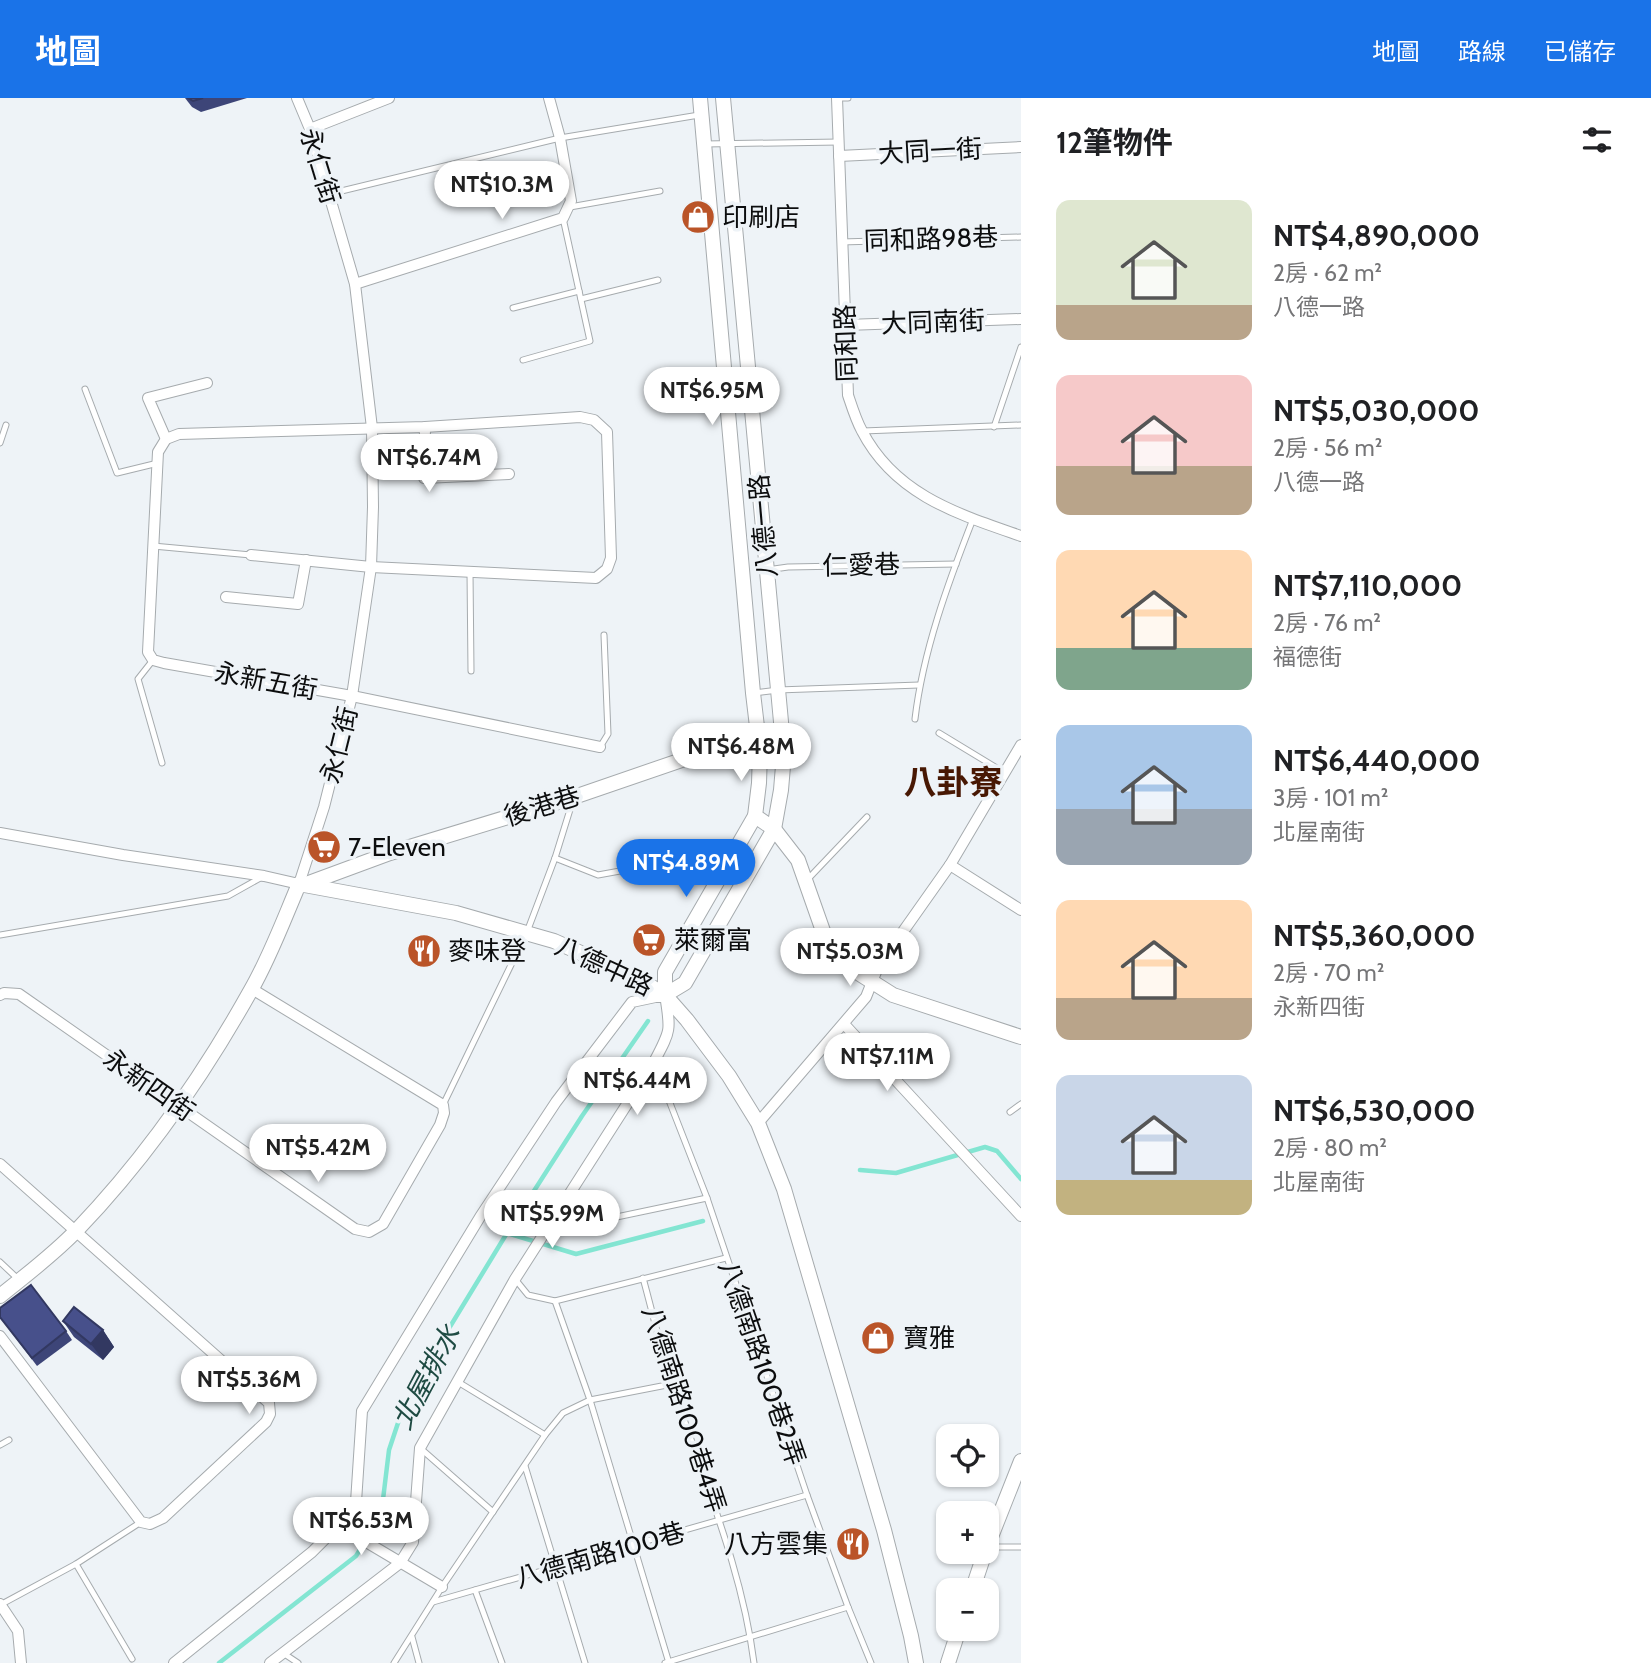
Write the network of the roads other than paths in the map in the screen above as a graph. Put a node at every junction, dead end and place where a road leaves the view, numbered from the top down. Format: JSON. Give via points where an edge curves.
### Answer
{"nodes":[{"id":1,"x":297,"y":98,"type":"edge"},
{"id":2,"x":389,"y":98,"type":"edge"},
{"id":3,"x":549,"y":98,"type":"edge"},
{"id":4,"x":700,"y":98,"type":"edge"},
{"id":5,"x":723,"y":98,"type":"edge"},
{"id":6,"x":837,"y":98,"type":"edge"},
{"id":7,"x":848,"y":98,"type":"edge"},
{"id":8,"x":374,"y":101,"type":"edge"},
{"id":9,"x":702,"y":114,"type":"junction"},
{"id":10,"x":310,"y":129,"type":"junction"},
{"id":11,"x":560,"y":138,"type":"junction"},
{"id":12,"x":839,"y":142,"type":"junction"},
{"id":13,"x":705,"y":144,"type":"junction"},
{"id":14,"x":728,"y":145,"type":"junction"},
{"id":15,"x":1021,"y":147,"type":"edge"},
{"id":16,"x":839,"y":156,"type":"junction"},
{"id":17,"x":660,"y":191,"type":"dead end"},
{"id":18,"x":329,"y":194,"type":"junction"},
{"id":19,"x":569,"y":207,"type":"junction"},
{"id":20,"x":563,"y":218,"type":"junction"},
{"id":21,"x":1021,"y":236,"type":"edge"},
{"id":22,"x":841,"y":242,"type":"junction"},
{"id":23,"x":658,"y":280,"type":"dead end"},
{"id":24,"x":355,"y":284,"type":"junction"},
{"id":25,"x":579,"y":291,"type":"junction"},
{"id":26,"x":581,"y":299,"type":"junction"},
{"id":27,"x":513,"y":308,"type":"dead end"},
{"id":28,"x":1021,"y":320,"type":"edge"},
{"id":29,"x":846,"y":325,"type":"junction"},
{"id":30,"x":1021,"y":347,"type":"edge"},
{"id":31,"x":523,"y":360,"type":"dead end"},
{"id":32,"x":207,"y":383,"type":"dead end"},
{"id":33,"x":85,"y":388,"type":"dead end"},
{"id":34,"x":6,"y":425,"type":"dead end"},
{"id":35,"x":1021,"y":425,"type":"edge"},
{"id":36,"x":994,"y":427,"type":"junction"},
{"id":37,"x":372,"y":428,"type":"junction"},
{"id":38,"x":425,"y":428,"type":"junction"},
{"id":39,"x":862,"y":431,"type":"junction"},
{"id":40,"x":166,"y":439,"type":"junction"},
{"id":41,"x":0,"y":443,"type":"edge"},
{"id":42,"x":158,"y":463,"type":"junction"},
{"id":43,"x":509,"y":474,"type":"dead end"},
{"id":44,"x":973,"y":519,"type":"junction"},
{"id":45,"x":1021,"y":536,"type":"edge"},
{"id":46,"x":153,"y":546,"type":"junction"},
{"id":47,"x":251,"y":555,"type":"joint"},
{"id":48,"x":306,"y":560,"type":"junction"},
{"id":49,"x":956,"y":564,"type":"junction"},
{"id":50,"x":371,"y":567,"type":"junction"},
{"id":51,"x":767,"y":570,"type":"junction"},
{"id":52,"x":470,"y":572,"type":"junction"},
{"id":53,"x":226,"y":597,"type":"dead end"},
{"id":54,"x":604,"y":635,"type":"dead end"},
{"id":55,"x":153,"y":660,"type":"junction"},
{"id":56,"x":471,"y":671,"type":"dead end"},
{"id":57,"x":919,"y":685,"type":"junction"},
{"id":58,"x":778,"y":690,"type":"junction"},
{"id":59,"x":753,"y":693,"type":"junction"},
{"id":60,"x":352,"y":696,"type":"junction"},
{"id":61,"x":915,"y":719,"type":"dead end"},
{"id":62,"x":939,"y":733,"type":"dead end"},
{"id":63,"x":1021,"y":746,"type":"edge"},
{"id":64,"x":600,"y":747,"type":"joint"},
{"id":65,"x":760,"y":752,"type":"junction"},
{"id":66,"x":784,"y":754,"type":"junction"},
{"id":67,"x":162,"y":763,"type":"dead end"},
{"id":68,"x":1012,"y":769,"type":"edge"},
{"id":69,"x":574,"y":797,"type":"junction"},
{"id":70,"x":755,"y":816,"type":"junction"},
{"id":71,"x":867,"y":817,"type":"dead end"},
{"id":72,"x":774,"y":829,"type":"junction"},
{"id":73,"x":0,"y":833,"type":"edge"},
{"id":74,"x":555,"y":858,"type":"junction"},
{"id":75,"x":950,"y":865,"type":"junction"},
{"id":76,"x":642,"y":867,"type":"dead end"},
{"id":77,"x":264,"y":876,"type":"junction"},
{"id":78,"x":806,"y":882,"type":"junction"},
{"id":79,"x":302,"y":884,"type":"junction"},
{"id":80,"x":1021,"y":910,"type":"edge"},
{"id":81,"x":527,"y":932,"type":"junction"},
{"id":82,"x":0,"y":935,"type":"edge"},
{"id":83,"x":873,"y":983,"type":"junction"},
{"id":84,"x":252,"y":989,"type":"junction"},
{"id":85,"x":0,"y":995,"type":"edge"},
{"id":86,"x":665,"y":995,"type":"junction"},
{"id":87,"x":844,"y":1024,"type":"junction"},
{"id":88,"x":1021,"y":1037,"type":"edge"},
{"id":89,"x":654,"y":1062,"type":"junction"},
{"id":90,"x":1021,"y":1104,"type":"edge"},
{"id":91,"x":443,"y":1105,"type":"junction"},
{"id":92,"x":179,"y":1106,"type":"junction"},
{"id":93,"x":1010,"y":1112,"type":"dead end"},
{"id":94,"x":758,"y":1123,"type":"junction"},
{"id":95,"x":0,"y":1164,"type":"edge"},
{"id":96,"x":707,"y":1198,"type":"junction"},
{"id":97,"x":1021,"y":1216,"type":"edge"},
{"id":98,"x":552,"y":1221,"type":"junction"},
{"id":99,"x":76,"y":1232,"type":"junction"},
{"id":100,"x":726,"y":1258,"type":"junction"},
{"id":101,"x":0,"y":1262,"type":"edge"},
{"id":102,"x":643,"y":1278,"type":"junction"},
{"id":103,"x":515,"y":1279,"type":"junction"},
{"id":104,"x":19,"y":1281,"type":"junction"},
{"id":105,"x":0,"y":1296,"type":"edge"},
{"id":106,"x":555,"y":1301,"type":"junction"},
{"id":107,"x":0,"y":1336,"type":"edge"},
{"id":108,"x":457,"y":1382,"type":"junction"},
{"id":109,"x":672,"y":1384,"type":"junction"},
{"id":110,"x":590,"y":1400,"type":"junction"},
{"id":111,"x":545,"y":1435,"type":"junction"},
{"id":112,"x":9,"y":1440,"type":"dead end"},
{"id":113,"x":0,"y":1445,"type":"edge"},
{"id":114,"x":420,"y":1448,"type":"junction"},
{"id":115,"x":1021,"y":1461,"type":"edge"},
{"id":116,"x":524,"y":1465,"type":"junction"},
{"id":117,"x":807,"y":1495,"type":"junction"},
{"id":118,"x":493,"y":1512,"type":"junction"},
{"id":119,"x":999,"y":1517,"type":"edge"},
{"id":120,"x":720,"y":1520,"type":"junction"},
{"id":121,"x":141,"y":1522,"type":"junction"},
{"id":122,"x":340,"y":1524,"type":"junction"},
{"id":123,"x":633,"y":1545,"type":"junction"},
{"id":124,"x":999,"y":1547,"type":"edge"},
{"id":125,"x":1021,"y":1547,"type":"edge"},
{"id":126,"x":400,"y":1563,"type":"junction"},
{"id":127,"x":76,"y":1564,"type":"junction"},
{"id":128,"x":555,"y":1567,"type":"junction"},
{"id":129,"x":442,"y":1587,"type":"junction"},
{"id":130,"x":475,"y":1590,"type":"junction"},
{"id":131,"x":433,"y":1602,"type":"junction"},
{"id":132,"x":0,"y":1605,"type":"edge"},
{"id":133,"x":848,"y":1607,"type":"junction"},
{"id":134,"x":750,"y":1636,"type":"junction"},
{"id":135,"x":412,"y":1637,"type":"junction"},
{"id":136,"x":955,"y":1641,"type":"edge"},
{"id":137,"x":283,"y":1653,"type":"junction"},
{"id":138,"x":132,"y":1658,"type":"dead end"},
{"id":139,"x":21,"y":1663,"type":"edge"},
{"id":140,"x":174,"y":1663,"type":"edge"},
{"id":141,"x":271,"y":1663,"type":"edge"},
{"id":142,"x":298,"y":1663,"type":"edge"},
{"id":143,"x":394,"y":1663,"type":"edge"},
{"id":144,"x":419,"y":1663,"type":"edge"},
{"id":145,"x":502,"y":1663,"type":"edge"},
{"id":146,"x":585,"y":1663,"type":"edge"},
{"id":147,"x":667,"y":1663,"type":"edge"},
{"id":148,"x":754,"y":1663,"type":"edge"},
{"id":149,"x":871,"y":1663,"type":"edge"},
{"id":150,"x":916,"y":1663,"type":"edge"},
{"id":151,"x":948,"y":1663,"type":"edge"}],
"edges":[{"from":1,"to":10,"type":"street","name":"永仁街"},
{"from":2,"to":8,"type":"street"},
{"from":3,"to":11,"type":"street"},
{"from":4,"to":9,"type":"street","name":"八德一路"},
{"from":5,"to":14,"type":"street","name":"八德一路"},
{"from":6,"to":7,"type":"lane"},
{"from":6,"to":12,"type":"street","name":"同和路"},
{"from":8,"to":10,"type":"street"},
{"from":9,"to":11,"type":"lane"},
{"from":9,"to":13,"type":"street","name":"八德一路"},
{"from":10,"to":18,"type":"street","name":"永仁街"},
{"from":11,"to":18,"type":"lane"},
{"from":11,"to":19,"type":"street"},
{"from":12,"to":14,"type":"lane"},
{"from":12,"to":16,"type":"street","name":"同和路"},
{"from":13,"to":14,"type":"lane"},
{"from":13,"to":59,"type":"street","name":"八德一路"},
{"from":14,"to":51,"type":"street","name":"八德一路"},
{"from":15,"to":16,"type":"street","name":"大同一街"},
{"from":16,"to":22,"type":"street","name":"同和路"},
{"from":17,"to":19,"type":"lane"},
{"from":18,"to":24,"type":"street","name":"永仁街"},
{"from":19,"to":20,"type":"street"},
{"from":20,"to":24,"type":"street"},
{"from":20,"to":25,"type":"lane"},
{"from":21,"to":22,"type":"lane","name":"同和路98巷"},
{"from":22,"to":29,"type":"street","name":"同和路"},
{"from":23,"to":26,"type":"lane"},
{"from":24,"to":37,"type":"street","name":"永仁街"},
{"from":25,"to":26,"type":"lane"},
{"from":25,"to":27,"type":"lane"},
{"from":26,"to":31,"type":"lane","via":[[590,341]]},
{"from":28,"to":29,"type":"street","name":"大同南街"},
{"from":29,"to":39,"type":"street","name":"同和路","via":[[848,395]]},
{"from":30,"to":36,"type":"lane"},
{"from":32,"to":40,"type":"street","via":[[148,398]]},
{"from":33,"to":42,"type":"lane","via":[[117,473]]},
{"from":34,"to":41,"type":"lane"},
{"from":35,"to":36,"type":"lane"},
{"from":36,"to":39,"type":"lane"},
{"from":37,"to":38,"type":"street"},
{"from":37,"to":40,"type":"street","via":[[179,434]]},
{"from":37,"to":50,"type":"street","name":"永仁街"},
{"from":38,"to":43,"type":"street","via":[[424,478]]},
{"from":38,"to":52,"type":"street","via":[[580,417],[594,420],[607,432],[611,558],[607,569],[596,578]]},
{"from":39,"to":44,"type":"street","name":"同和路","via":[[880,459],[907,485],[938,505]]},
{"from":40,"to":42,"type":"street"},
{"from":42,"to":46,"type":"street"},
{"from":44,"to":45,"type":"street","name":"同和路"},
{"from":44,"to":49,"type":"lane"},
{"from":46,"to":47,"type":"lane"},
{"from":46,"to":55,"type":"street","via":[[148,652]]},
{"from":47,"to":48,"type":"street"},
{"from":48,"to":50,"type":"street"},
{"from":48,"to":53,"type":"street","via":[[298,604]]},
{"from":49,"to":51,"type":"lane","name":"仁愛巷"},
{"from":49,"to":57,"type":"lane"},
{"from":50,"to":52,"type":"street"},
{"from":50,"to":60,"type":"street","name":"永仁街"},
{"from":51,"to":58,"type":"street","name":"八德一路"},
{"from":52,"to":56,"type":"lane"},
{"from":54,"to":64,"type":"lane","via":[[608,734]]},
{"from":55,"to":60,"type":"street","name":"永新五街"},
{"from":55,"to":67,"type":"lane","via":[[138,679]]},
{"from":57,"to":58,"type":"lane"},
{"from":57,"to":61,"type":"lane"},
{"from":58,"to":59,"type":"lane"},
{"from":58,"to":66,"type":"street","name":"八德一路"},
{"from":59,"to":65,"type":"street","name":"八德一路"},
{"from":60,"to":64,"type":"street","name":"永新五街"},
{"from":60,"to":79,"type":"street","name":"永仁街"},
{"from":62,"to":68,"type":"lane"},
{"from":63,"to":68,"type":"street"},
{"from":65,"to":66,"type":"street","name":"後港巷"},
{"from":65,"to":69,"type":"street","name":"後港巷","via":[[705,752]]},
{"from":65,"to":70,"type":"street","name":"八德一路"},
{"from":66,"to":72,"type":"street","name":"八德一路"},
{"from":68,"to":75,"type":"street"},
{"from":69,"to":74,"type":"lane"},
{"from":69,"to":79,"type":"street","name":"後港巷"},
{"from":70,"to":72,"type":"street"},
{"from":70,"to":86,"type":"street","name":"八德一路","via":[[665,972]]},
{"from":71,"to":78,"type":"lane"},
{"from":72,"to":78,"type":"street","via":[[798,860]]},
{"from":72,"to":86,"type":"street","name":"八德一路","via":[[685,983]]},
{"from":73,"to":77,"type":"street","name":"八德中路"},
{"from":74,"to":76,"type":"lane","via":[[598,875]]},
{"from":74,"to":81,"type":"lane"},
{"from":75,"to":80,"type":"street"},
{"from":75,"to":83,"type":"street","via":[[878,967]]},
{"from":77,"to":79,"type":"street","name":"八德中路"},
{"from":77,"to":82,"type":"lane","via":[[228,896]]},
{"from":78,"to":83,"type":"street","via":[[829,948]]},
{"from":79,"to":81,"type":"street","name":"八德中路"},
{"from":79,"to":84,"type":"street","name":"永仁街"},
{"from":81,"to":86,"type":"street","name":"八德中路","via":[[577,950]]},
{"from":81,"to":91,"type":"lane"},
{"from":83,"to":87,"type":"street"},
{"from":83,"to":88,"type":"street","via":[[894,995]]},
{"from":84,"to":91,"type":"street"},
{"from":84,"to":92,"type":"street","name":"永仁街"},
{"from":85,"to":92,"type":"street","name":"永新四街","via":[[19,995]]},
{"from":86,"to":89,"type":"street","via":[[669,1034]]},
{"from":86,"to":94,"type":"street","name":"八德中路","via":[[729,1076]]},
{"from":86,"to":122,"type":"street","via":[[632,1002],[556,1102],[473,1229],[362,1411],[356,1502]]},
{"from":87,"to":94,"type":"street"},
{"from":87,"to":97,"type":"street"},
{"from":89,"to":96,"type":"lane","name":"八德南路100巷2弄"},
{"from":89,"to":98,"type":"street"},
{"from":90,"to":93,"type":"lane"},
{"from":91,"to":92,"type":"street","name":"永新四街","via":[[440,1125],[383,1224],[369,1232],[355,1229]]},
{"from":92,"to":99,"type":"street","name":"永仁街"},
{"from":94,"to":150,"type":"street","name":"八德中路","via":[[784,1189],[880,1517]]},
{"from":95,"to":99,"type":"street"},
{"from":96,"to":98,"type":"lane","via":[[569,1227]]},
{"from":96,"to":100,"type":"lane","name":"八德南路100巷2弄"},
{"from":98,"to":103,"type":"street"},
{"from":99,"to":104,"type":"street","name":"永仁街"},
{"from":99,"to":121,"type":"street","via":[[269,1403],[266,1422],[172,1509],[149,1524]]},
{"from":100,"to":102,"type":"lane"},
{"from":100,"to":117,"type":"lane","name":"八德南路100巷2弄"},
{"from":101,"to":104,"type":"lane"},
{"from":102,"to":106,"type":"lane"},
{"from":102,"to":109,"type":"lane","name":"八德南路100巷4弄"},
{"from":103,"to":106,"type":"lane","via":[[528,1295]]},
{"from":103,"to":108,"type":"street"},
{"from":104,"to":105,"type":"street","name":"永仁街"},
{"from":106,"to":110,"type":"lane"},
{"from":107,"to":121,"type":"street"},
{"from":108,"to":111,"type":"lane"},
{"from":108,"to":114,"type":"street"},
{"from":109,"to":110,"type":"lane"},
{"from":109,"to":120,"type":"lane","name":"八德南路100巷4弄"},
{"from":110,"to":111,"type":"lane","via":[[563,1413]]},
{"from":110,"to":123,"type":"lane"},
{"from":111,"to":116,"type":"lane"},
{"from":112,"to":113,"type":"lane"},
{"from":114,"to":118,"type":"lane"},
{"from":114,"to":126,"type":"street","via":[[413,1542]]},
{"from":115,"to":119,"type":"street"},
{"from":116,"to":118,"type":"lane"},
{"from":116,"to":128,"type":"lane"},
{"from":117,"to":120,"type":"lane","name":"八德南路100巷"},
{"from":117,"to":133,"type":"lane","name":"八德南路100巷2弄"},
{"from":118,"to":129,"type":"lane"},
{"from":120,"to":123,"type":"lane","name":"八德南路100巷"},
{"from":120,"to":134,"type":"lane","name":"八德南路100巷4弄"},
{"from":121,"to":127,"type":"lane"},
{"from":122,"to":126,"type":"street"},
{"from":122,"to":140,"type":"street"},
{"from":123,"to":128,"type":"lane","name":"八德南路100巷"},
{"from":123,"to":147,"type":"lane"},
{"from":124,"to":125,"type":"lane"},
{"from":126,"to":129,"type":"street"},
{"from":126,"to":137,"type":"street"},
{"from":127,"to":132,"type":"lane"},
{"from":127,"to":138,"type":"lane"},
{"from":128,"to":130,"type":"lane","name":"八德南路100巷"},
{"from":128,"to":146,"type":"lane"},
{"from":129,"to":131,"type":"lane"},
{"from":130,"to":131,"type":"lane","name":"八德南路100巷"},
{"from":130,"to":145,"type":"lane"},
{"from":131,"to":135,"type":"lane"},
{"from":132,"to":139,"type":"street","via":[[18,1631]]},
{"from":133,"to":134,"type":"lane"},
{"from":133,"to":149,"type":"lane","name":"八德南路100巷2弄"},
{"from":134,"to":147,"type":"lane"},
{"from":134,"to":148,"type":"lane","name":"八德南路100巷4弄"},
{"from":135,"to":143,"type":"lane"},
{"from":135,"to":144,"type":"lane"},
{"from":136,"to":151,"type":"street"},
{"from":137,"to":141,"type":"street"},
{"from":137,"to":142,"type":"lane"}]}
